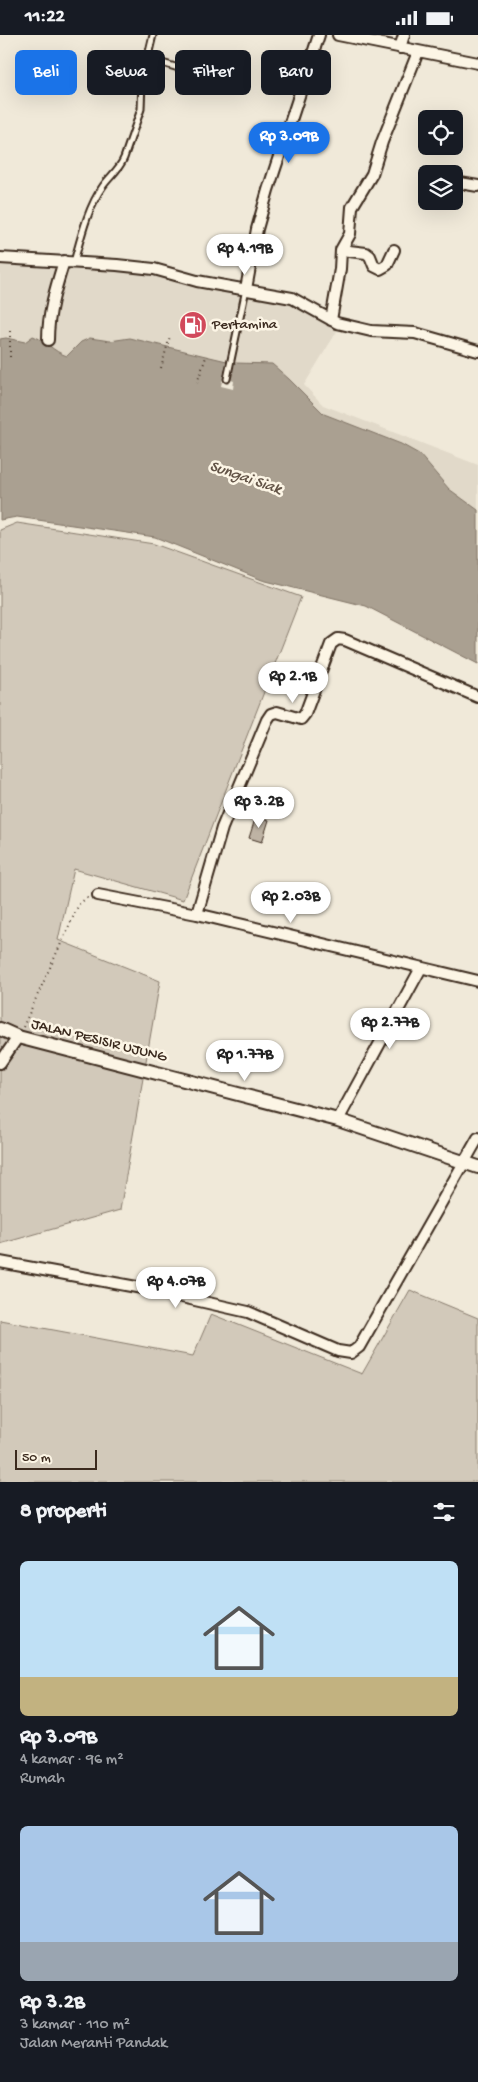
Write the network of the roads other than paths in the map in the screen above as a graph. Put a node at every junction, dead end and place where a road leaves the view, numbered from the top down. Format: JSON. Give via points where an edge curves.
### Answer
{"nodes":[{"id":1,"x":153,"y":35,"type":"edge"},
{"id":2,"x":319,"y":35,"type":"edge"},
{"id":3,"x":338,"y":35,"type":"edge"},
{"id":4,"x":404,"y":35,"type":"edge"},
{"id":5,"x":367,"y":38,"type":"edge"},
{"id":6,"x":400,"y":48,"type":"junction"},
{"id":7,"x":150,"y":50,"type":"edge"},
{"id":8,"x":418,"y":52,"type":"junction"},
{"id":9,"x":478,"y":63,"type":"edge"},
{"id":10,"x":142,"y":95,"type":"edge"},
{"id":11,"x":463,"y":184,"type":"edge"},
{"id":12,"x":478,"y":186,"type":"edge"},
{"id":13,"x":341,"y":250,"type":"junction"},
{"id":14,"x":394,"y":251,"type":"dead end"},
{"id":15,"x":0,"y":258,"type":"edge"},
{"id":16,"x":69,"y":261,"type":"junction"},
{"id":17,"x":246,"y":289,"type":"junction"},
{"id":18,"x":331,"y":320,"type":"junction"},
{"id":19,"x":48,"y":340,"type":"dead end"},
{"id":20,"x":478,"y":351,"type":"edge"},
{"id":21,"x":227,"y":379,"type":"dead end"},
{"id":22,"x":478,"y":697,"type":"edge"},
{"id":23,"x":98,"y":895,"type":"road end"},
{"id":24,"x":197,"y":914,"type":"junction"},
{"id":25,"x":421,"y":967,"type":"junction"},
{"id":26,"x":478,"y":981,"type":"edge"},
{"id":27,"x":0,"y":1029,"type":"edge"},
{"id":28,"x":18,"y":1037,"type":"junction"},
{"id":29,"x":0,"y":1063,"type":"edge"},
{"id":30,"x":338,"y":1119,"type":"junction"},
{"id":31,"x":478,"y":1138,"type":"edge"},
{"id":32,"x":465,"y":1162,"type":"junction"},
{"id":33,"x":478,"y":1167,"type":"edge"},
{"id":34,"x":0,"y":1262,"type":"edge"}],
"edges":[{"from":1,"to":7,"type":"lane"},
{"from":2,"to":17,"type":"street","via":[[268,190]]},
{"from":3,"to":5,"type":"street"},
{"from":4,"to":6,"type":"street"},
{"from":5,"to":6,"type":"street"},
{"from":6,"to":8,"type":"street"},
{"from":8,"to":9,"type":"street"},
{"from":8,"to":13,"type":"street","via":[[372,174],[352,207],[349,239]]},
{"from":10,"to":16,"type":"lane","via":[[141,109],[121,166],[103,186]]},
{"from":11,"to":12,"type":"street"},
{"from":13,"to":14,"type":"street","via":[[366,253],[374,266],[380,269],[387,265]]},
{"from":13,"to":18,"type":"street"},
{"from":15,"to":16,"type":"street"},
{"from":16,"to":17,"type":"street","via":[[136,266]]},
{"from":16,"to":19,"type":"street","via":[[52,301]]},
{"from":17,"to":18,"type":"street","via":[[292,298]]},
{"from":17,"to":21,"type":"lane"},
{"from":18,"to":20,"type":"street","via":[[372,331],[415,333]]},
{"from":22,"to":24,"type":"street","via":[[345,640],[338,639],[331,644],[300,719],[277,712],[267,720],[222,828]]},
{"from":23,"to":24,"type":"street"},
{"from":24,"to":25,"type":"street"},
{"from":25,"to":26,"type":"street"},
{"from":25,"to":30,"type":"street"},
{"from":27,"to":28,"type":"street","name":"JALAN PESISIR UJUNG"},
{"from":28,"to":29,"type":"street"},
{"from":28,"to":30,"type":"street","name":"JALAN PESISIR UJUNG"},
{"from":30,"to":32,"type":"street","name":"JALAN PESISIR UJUNG"},
{"from":31,"to":32,"type":"street"},
{"from":32,"to":33,"type":"street","name":"JALAN PESISIR UJUNG"},
{"from":32,"to":34,"type":"street","via":[[359,1347],[351,1353],[338,1351],[248,1312],[142,1288]]}]}
